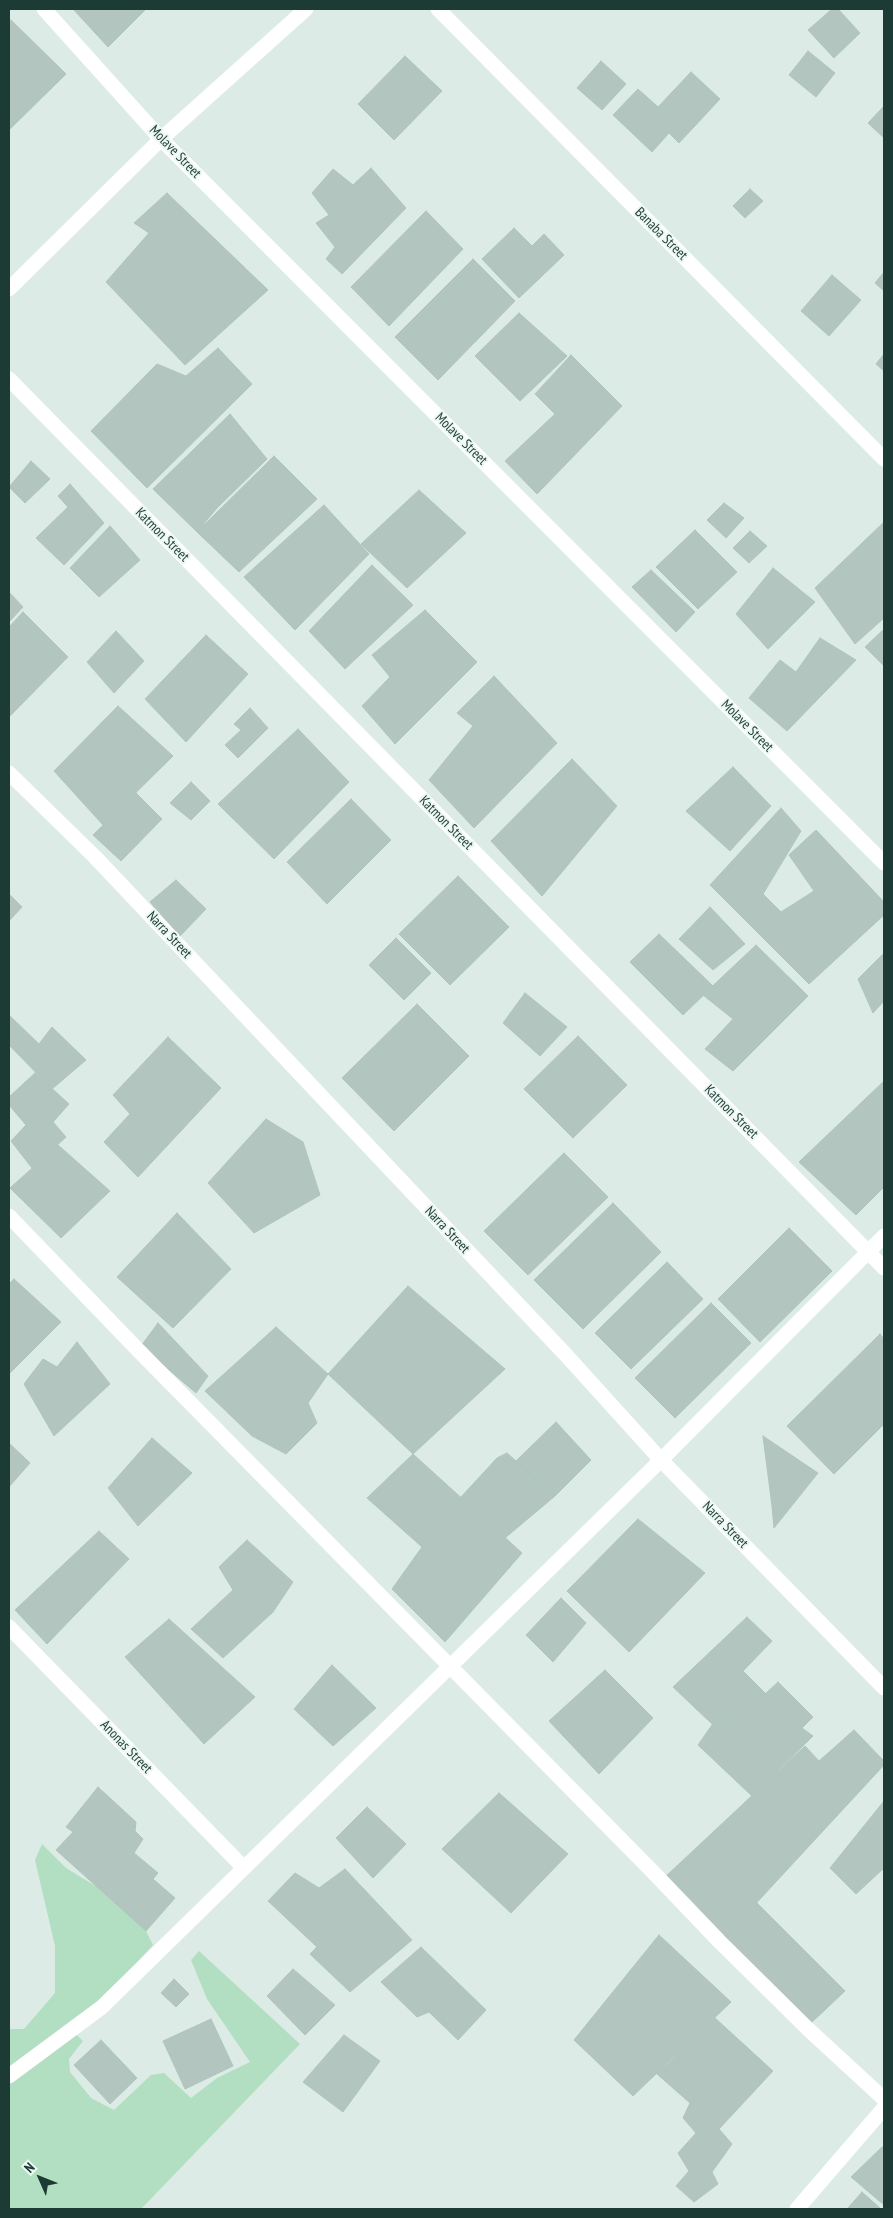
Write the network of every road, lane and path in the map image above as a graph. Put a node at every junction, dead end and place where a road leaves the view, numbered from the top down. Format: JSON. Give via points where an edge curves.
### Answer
{"nodes":[{"id":1,"x":44,"y":9,"type":"edge"},
{"id":2,"x":306,"y":9,"type":"edge"},
{"id":3,"x":438,"y":9,"type":"edge"},
{"id":4,"x":161,"y":140,"type":"junction"},
{"id":5,"x":9,"y":289,"type":"edge"},
{"id":6,"x":9,"y":379,"type":"edge"},
{"id":7,"x":884,"y":459,"type":"edge"},
{"id":8,"x":9,"y":773,"type":"edge"},
{"id":9,"x":884,"y":863,"type":"edge"},
{"id":10,"x":9,"y":1216,"type":"edge"},
{"id":11,"x":884,"y":1236,"type":"edge"},
{"id":12,"x":868,"y":1251,"type":"junction"},
{"id":13,"x":884,"y":1268,"type":"edge"},
{"id":14,"x":661,"y":1460,"type":"junction"},
{"id":15,"x":9,"y":1628,"type":"edge"},
{"id":16,"x":450,"y":1666,"type":"junction"},
{"id":17,"x":884,"y":1688,"type":"edge"},
{"id":18,"x":244,"y":1868,"type":"junction"},
{"id":19,"x":9,"y":2076,"type":"edge"},
{"id":20,"x":884,"y":2099,"type":"edge"},
{"id":21,"x":884,"y":2108,"type":"edge"},
{"id":22,"x":797,"y":2209,"type":"edge"}],
"edges":[{"from":1,"to":4,"type":"street","name":"Molave Street"},
{"from":2,"to":4,"type":"street"},
{"from":3,"to":7,"type":"street","name":"Banaba Street"},
{"from":4,"to":5,"type":"street"},
{"from":4,"to":9,"type":"street","name":"Molave Street"},
{"from":6,"to":12,"type":"street","name":"Katmon Street"},
{"from":8,"to":14,"type":"street","name":"Narra Street","via":[[95,857],[566,1355]]},
{"from":10,"to":16,"type":"street"},
{"from":11,"to":12,"type":"street"},
{"from":12,"to":13,"type":"street","name":"Katmon Street"},
{"from":12,"to":14,"type":"street"},
{"from":14,"to":16,"type":"street"},
{"from":14,"to":17,"type":"street","name":"Narra Street"},
{"from":15,"to":18,"type":"street","name":"Anonas Street"},
{"from":16,"to":18,"type":"street"},
{"from":16,"to":20,"type":"street","via":[[719,1942]]},
{"from":18,"to":19,"type":"street","via":[[102,2007]]},
{"from":21,"to":22,"type":"street"}]}
